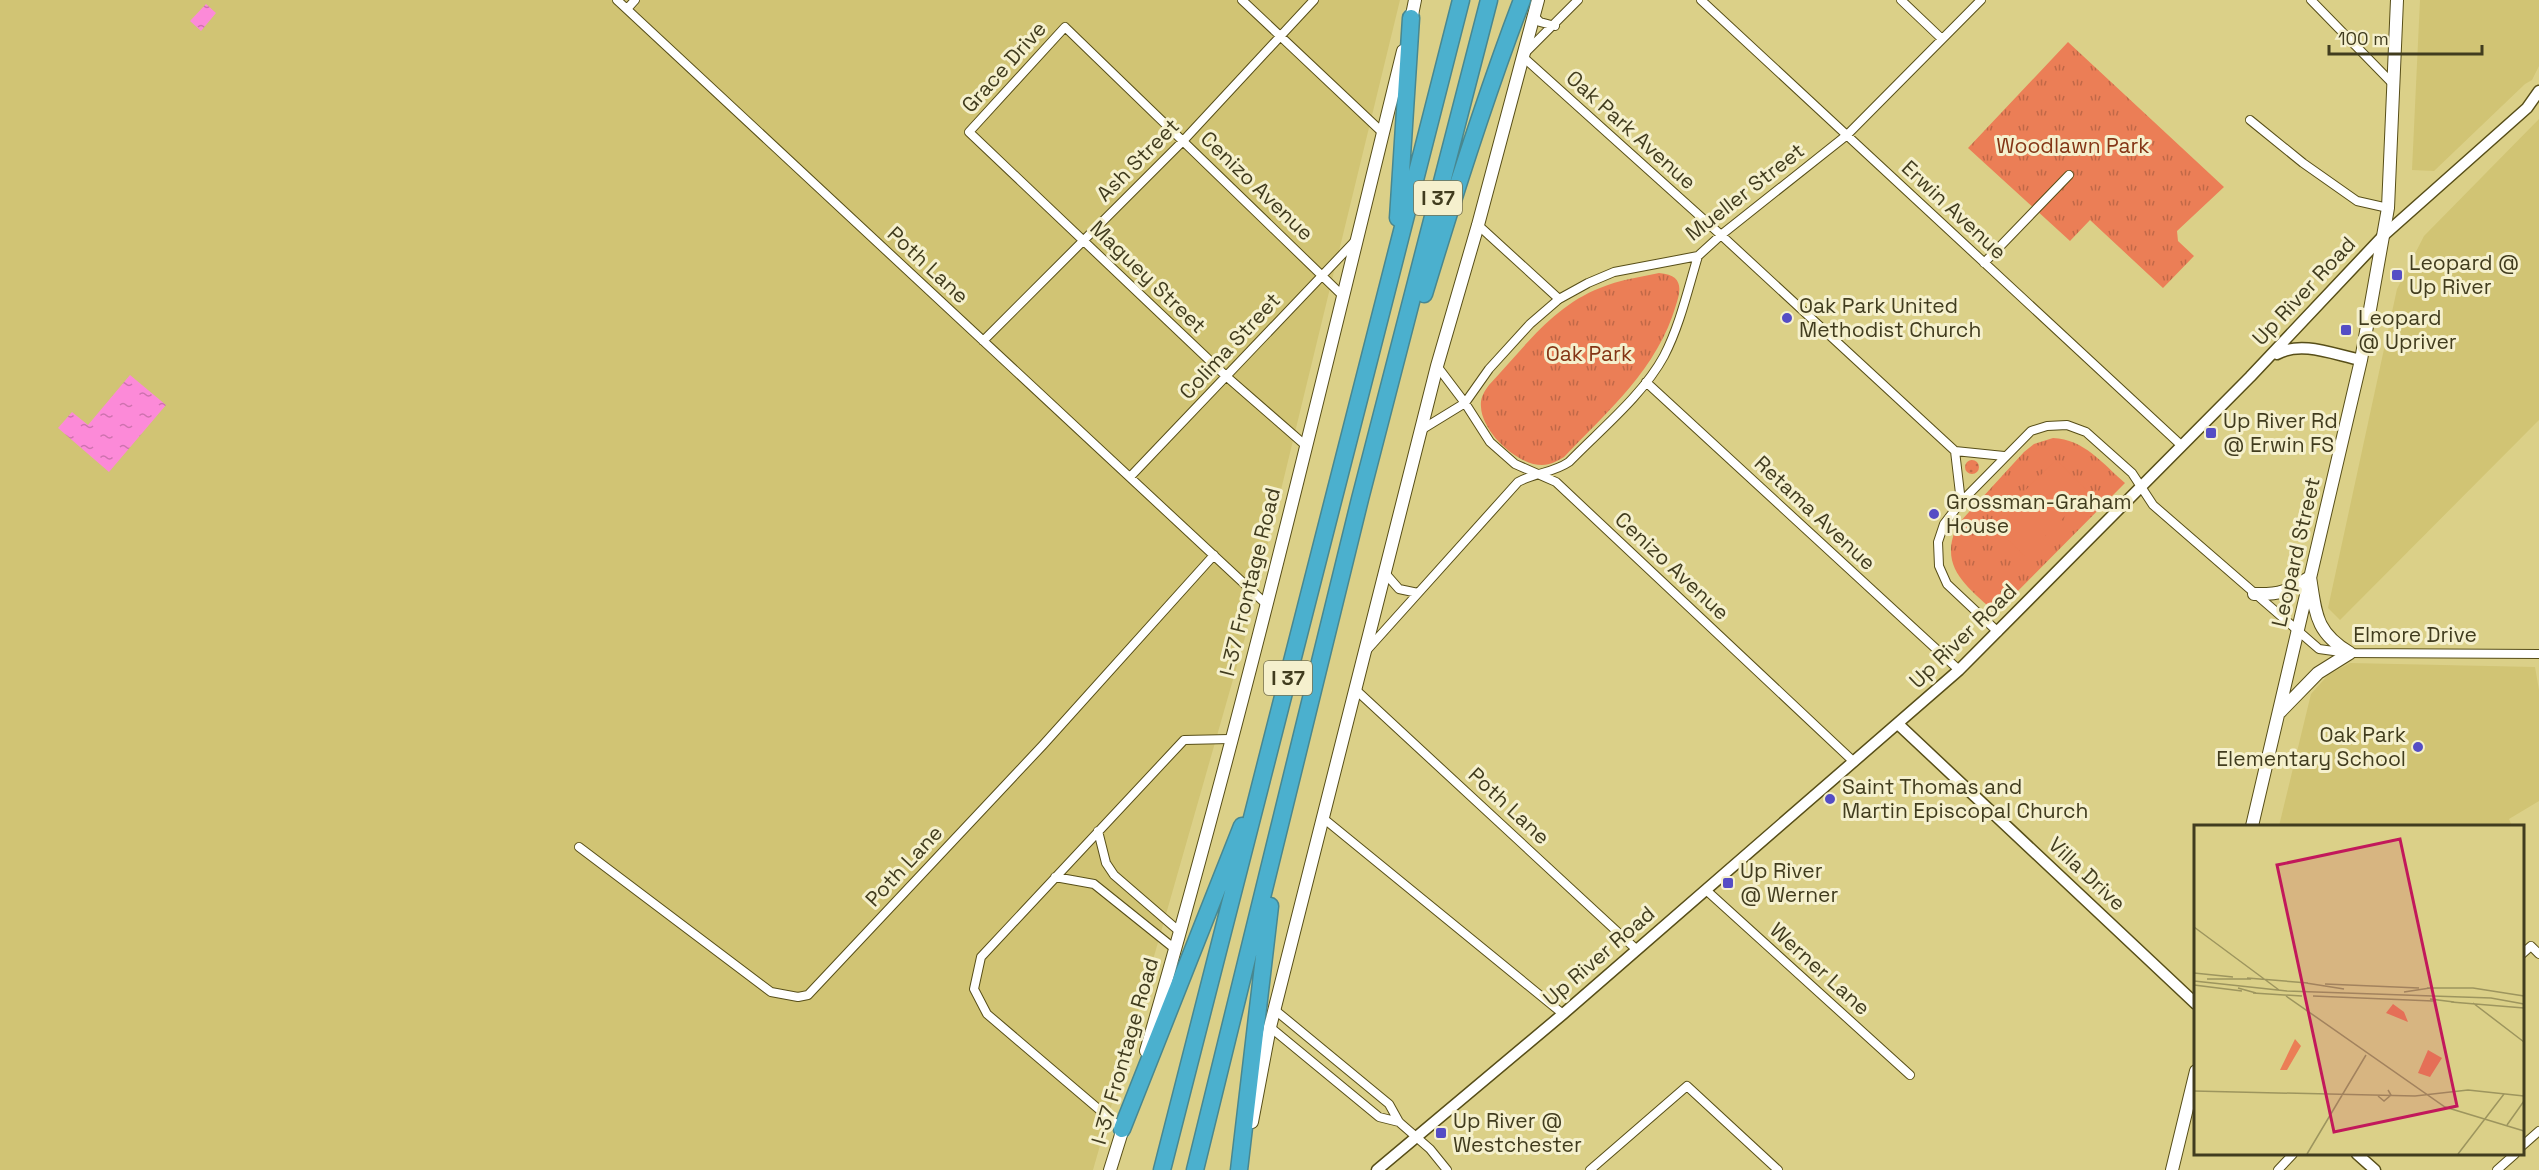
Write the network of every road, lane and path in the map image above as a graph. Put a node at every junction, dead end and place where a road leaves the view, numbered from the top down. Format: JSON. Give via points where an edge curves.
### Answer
{"nodes":[{"id":1,"x":617,"y":0,"type":"edge"},
{"id":2,"x":635,"y":0,"type":"edge"},
{"id":3,"x":1242,"y":0,"type":"edge"},
{"id":4,"x":1314,"y":0,"type":"edge"},
{"id":5,"x":1415,"y":0,"type":"edge"},
{"id":6,"x":1461,"y":0,"type":"edge"},
{"id":7,"x":1489,"y":0,"type":"edge"},
{"id":8,"x":1522,"y":0,"type":"edge"},
{"id":9,"x":1538,"y":0,"type":"edge"},
{"id":10,"x":1578,"y":0,"type":"edge"},
{"id":11,"x":1701,"y":0,"type":"edge"},
{"id":12,"x":1901,"y":0,"type":"edge"},
{"id":13,"x":1981,"y":0,"type":"edge"},
{"id":14,"x":2311,"y":0,"type":"edge"},
{"id":15,"x":2397,"y":0,"type":"edge"},
{"id":16,"x":627,"y":9,"type":"junction"},
{"id":17,"x":1534,"y":16,"type":"junction"},
{"id":18,"x":1412,"y":18,"type":"junction"},
{"id":19,"x":1555,"y":26,"type":"junction"},
{"id":20,"x":1065,"y":27,"type":"joint"},
{"id":21,"x":1281,"y":37,"type":"junction"},
{"id":22,"x":1942,"y":39,"type":"junction"},
{"id":23,"x":1522,"y":56,"type":"junction"},
{"id":24,"x":2393,"y":84,"type":"junction"},
{"id":25,"x":2539,"y":91,"type":"edge"},
{"id":26,"x":2250,"y":120,"type":"dead end"},
{"id":27,"x":969,"y":132,"type":"joint"},
{"id":28,"x":1383,"y":133,"type":"junction"},
{"id":29,"x":1847,"y":135,"type":"junction"},
{"id":30,"x":1184,"y":141,"type":"junction"},
{"id":31,"x":2069,"y":176,"type":"dead end"},
{"id":32,"x":2388,"y":208,"type":"junction"},
{"id":33,"x":1478,"y":225,"type":"junction"},
{"id":34,"x":1721,"y":235,"type":"junction"},
{"id":35,"x":2384,"y":236,"type":"junction"},
{"id":36,"x":1084,"y":240,"type":"junction"},
{"id":37,"x":1356,"y":240,"type":"junction"},
{"id":38,"x":1698,"y":256,"type":"junction"},
{"id":39,"x":1395,"y":263,"type":"junction"},
{"id":40,"x":1984,"y":263,"type":"junction"},
{"id":41,"x":1323,"y":274,"type":"junction"},
{"id":42,"x":1344,"y":297,"type":"junction"},
{"id":43,"x":1559,"y":299,"type":"junction"},
{"id":44,"x":983,"y":341,"type":"junction"},
{"id":45,"x":2267,"y":360,"type":"junction"},
{"id":46,"x":2361,"y":360,"type":"junction"},
{"id":47,"x":1437,"y":366,"type":"junction"},
{"id":48,"x":1227,"y":377,"type":"junction"},
{"id":49,"x":1646,"y":382,"type":"junction"},
{"id":50,"x":1387,"y":396,"type":"junction"},
{"id":51,"x":1465,"y":403,"type":"junction"},
{"id":52,"x":1420,"y":430,"type":"junction"},
{"id":53,"x":1305,"y":445,"type":"junction"},
{"id":54,"x":2182,"y":446,"type":"junction"},
{"id":55,"x":1955,"y":451,"type":"junction"},
{"id":56,"x":2004,"y":456,"type":"junction"},
{"id":57,"x":1539,"y":475,"type":"junction"},
{"id":58,"x":1130,"y":477,"type":"junction"},
{"id":59,"x":2141,"y":488,"type":"junction"},
{"id":60,"x":1961,"y":502,"type":"junction"},
{"id":61,"x":1214,"y":555,"type":"junction"},
{"id":62,"x":1385,"y":573,"type":"junction"},
{"id":63,"x":2310,"y":577,"type":"junction"},
{"id":64,"x":1418,"y":593,"type":"junction"},
{"id":65,"x":2254,"y":594,"type":"junction"},
{"id":66,"x":1266,"y":604,"type":"junction"},
{"id":67,"x":1998,"y":632,"type":"junction"},
{"id":68,"x":2297,"y":632,"type":"junction"},
{"id":69,"x":1366,"y":651,"type":"junction"},
{"id":70,"x":2350,"y":653,"type":"junction"},
{"id":71,"x":2539,"y":654,"type":"edge"},
{"id":72,"x":1959,"y":670,"type":"junction"},
{"id":73,"x":1356,"y":690,"type":"junction"},
{"id":74,"x":2278,"y":713,"type":"junction"},
{"id":75,"x":1898,"y":724,"type":"junction"},
{"id":76,"x":1230,"y":739,"type":"junction"},
{"id":77,"x":1854,"y":762,"type":"junction"},
{"id":78,"x":1258,"y":796,"type":"junction"},
{"id":79,"x":1323,"y":818,"type":"junction"},
{"id":80,"x":2252,"y":825,"type":"edge"},
{"id":81,"x":1098,"y":831,"type":"junction"},
{"id":82,"x":1278,"y":838,"type":"junction"},
{"id":83,"x":579,"y":847,"type":"dead end"},
{"id":84,"x":1054,"y":877,"type":"junction"},
{"id":85,"x":1123,"y":885,"type":"junction"},
{"id":86,"x":1706,"y":890,"type":"junction"},
{"id":87,"x":1113,"y":898,"type":"junction"},
{"id":88,"x":1180,"y":932,"type":"junction"},
{"id":89,"x":1175,"y":949,"type":"junction"},
{"id":90,"x":1637,"y":950,"type":"junction"},
{"id":91,"x":2524,"y":953,"type":"edge"},
{"id":92,"x":2539,"y":954,"type":"edge"},
{"id":93,"x":2194,"y":1002,"type":"edge"},
{"id":94,"x":1275,"y":1010,"type":"junction"},
{"id":95,"x":1563,"y":1014,"type":"junction"},
{"id":96,"x":1270,"y":1027,"type":"junction"},
{"id":97,"x":1910,"y":1075,"type":"dead end"},
{"id":98,"x":2194,"y":1079,"type":"edge"},
{"id":99,"x":1399,"y":1122,"type":"junction"},
{"id":100,"x":1122,"y":1129,"type":"junction"},
{"id":101,"x":2539,"y":1131,"type":"edge"},
{"id":102,"x":1416,"y":1137,"type":"junction"},
{"id":103,"x":2524,"y":1145,"type":"edge"},
{"id":104,"x":2292,"y":1155,"type":"edge"},
{"id":105,"x":2358,"y":1155,"type":"edge"},
{"id":106,"x":2514,"y":1155,"type":"edge"},
{"id":107,"x":1110,"y":1170,"type":"edge"},
{"id":108,"x":1162,"y":1170,"type":"edge"},
{"id":109,"x":1195,"y":1170,"type":"edge"},
{"id":110,"x":1241,"y":1170,"type":"edge"},
{"id":111,"x":1377,"y":1170,"type":"edge"},
{"id":112,"x":1447,"y":1170,"type":"edge"},
{"id":113,"x":1590,"y":1170,"type":"edge"},
{"id":114,"x":1778,"y":1170,"type":"edge"},
{"id":115,"x":2172,"y":1170,"type":"edge"},
{"id":116,"x":2278,"y":1170,"type":"edge"},
{"id":117,"x":2375,"y":1170,"type":"edge"},
{"id":118,"x":2497,"y":1170,"type":"edge"}],
"edges":[{"from":1,"to":16,"type":"street","name":"Poth Lane"},
{"from":2,"to":16,"type":"street"},
{"from":3,"to":21,"type":"street"},
{"from":4,"to":21,"type":"street","name":"Ash Street"},
{"from":5,"to":18,"type":"main road","name":"I-37 Frontage Road"},
{"from":6,"to":39,"type":"highway","number":"I 37"},
{"from":7,"to":50,"type":"highway","number":"I 37"},
{"from":8,"to":50,"type":"highway","via":[[1456,188],[1406,356]]},
{"from":9,"to":17,"type":"main road"},
{"from":10,"to":19,"type":"street"},
{"from":11,"to":29,"type":"street","name":"Erwin Avenue"},
{"from":12,"to":22,"type":"street"},
{"from":13,"to":22,"type":"street","name":"Mueller Street"},
{"from":14,"to":24,"type":"street"},
{"from":15,"to":24,"type":"main road","name":"Leopard Street"},
{"from":16,"to":44,"type":"street","name":"Poth Lane"},
{"from":17,"to":19,"type":"street"},
{"from":17,"to":23,"type":"main road"},
{"from":18,"to":28,"type":"main road","name":"I-37 Frontage Road"},
{"from":18,"to":39,"type":"highway"},
{"from":19,"to":23,"type":"street"},
{"from":20,"to":27,"type":"street","name":"Grace Drive"},
{"from":20,"to":30,"type":"street","name":"Cenizo Avenue"},
{"from":21,"to":28,"type":"street"},
{"from":21,"to":30,"type":"street","name":"Ash Street"},
{"from":22,"to":29,"type":"street","name":"Mueller Street"},
{"from":23,"to":33,"type":"main road"},
{"from":23,"to":34,"type":"street","name":"Oak Park Avenue"},
{"from":24,"to":32,"type":"main road","name":"Leopard Street"},
{"from":25,"to":35,"type":"street","name":"Up River Road","via":[[2527,108]]},
{"from":26,"to":32,"type":"street","via":[[2357,201]]},
{"from":27,"to":36,"type":"street","name":"Maguey Street"},
{"from":28,"to":37,"type":"main road","name":"I-37 Frontage Road"},
{"from":29,"to":34,"type":"street","name":"Mueller Street"},
{"from":29,"to":40,"type":"street","name":"Erwin Avenue"},
{"from":30,"to":36,"type":"street","name":"Ash Street"},
{"from":30,"to":41,"type":"street","name":"Cenizo Avenue"},
{"from":31,"to":40,"type":"street"},
{"from":32,"to":35,"type":"main road","name":"Leopard Street"},
{"from":33,"to":43,"type":"street"},
{"from":33,"to":47,"type":"main road"},
{"from":34,"to":38,"type":"street","name":"Mueller Street"},
{"from":34,"to":55,"type":"street","name":"Oak Park Avenue"},
{"from":35,"to":45,"type":"street","name":"Up River Road"},
{"from":35,"to":46,"type":"main road","name":"Leopard Street"},
{"from":36,"to":44,"type":"street","name":"Ash Street"},
{"from":36,"to":48,"type":"street","name":"Maguey Street"},
{"from":37,"to":41,"type":"street","name":"Colima Street"},
{"from":37,"to":42,"type":"main road","name":"I-37 Frontage Road"},
{"from":38,"to":43,"type":"street","name":"Mueller Street","via":[[1614,272]]},
{"from":38,"to":49,"type":"street","via":[[1675,333]]},
{"from":39,"to":78,"type":"highway","number":"I 37"},
{"from":40,"to":54,"type":"street","name":"Erwin Avenue"},
{"from":41,"to":42,"type":"street","name":"Cenizo Avenue"},
{"from":41,"to":48,"type":"street","name":"Colima Street"},
{"from":42,"to":53,"type":"main road","name":"I-37 Frontage Road"},
{"from":43,"to":51,"type":"street","name":"Mueller Street","via":[[1523,331]]},
{"from":44,"to":58,"type":"street","name":"Poth Lane"},
{"from":45,"to":46,"type":"street","via":[[2288,348],[2308,348]]},
{"from":45,"to":54,"type":"street","name":"Up River Road"},
{"from":46,"to":63,"type":"main road","name":"Leopard Street"},
{"from":47,"to":51,"type":"street","name":"Cenizo Avenue"},
{"from":47,"to":52,"type":"main road"},
{"from":48,"to":53,"type":"street","name":"Maguey Street"},
{"from":48,"to":58,"type":"street","name":"Colima Street"},
{"from":49,"to":57,"type":"street","via":[[1569,462]]},
{"from":49,"to":72,"type":"street","name":"Retama Avenue"},
{"from":50,"to":82,"type":"highway","number":"I 37"},
{"from":51,"to":52,"type":"street","name":"Mueller Street"},
{"from":51,"to":57,"type":"street","name":"Cenizo Avenue","via":[[1490,442],[1515,464]]},
{"from":52,"to":62,"type":"main road"},
{"from":53,"to":66,"type":"main road","name":"I-37 Frontage Road"},
{"from":54,"to":59,"type":"street","name":"Up River Road"},
{"from":55,"to":56,"type":"street"},
{"from":55,"to":60,"type":"street"},
{"from":56,"to":59,"type":"street","via":[[2031,431],[2067,425],[2086,432],[2132,473]]},
{"from":56,"to":60,"type":"street"},
{"from":57,"to":64,"type":"street","via":[[1518,482]]},
{"from":57,"to":77,"type":"street","name":"Cenizo Avenue","via":[[1556,482]]},
{"from":58,"to":61,"type":"street","name":"Poth Lane"},
{"from":59,"to":65,"type":"street","via":[[2153,505]]},
{"from":59,"to":67,"type":"street","name":"Up River Road"},
{"from":60,"to":67,"type":"street","via":[[1944,524],[1938,543],[1939,566],[1947,584]]},
{"from":61,"to":66,"type":"street","name":"Poth Lane"},
{"from":61,"to":83,"type":"street","name":"Poth Lane","via":[[1043,745],[808,995],[771,992]]},
{"from":62,"to":64,"type":"street","via":[[1399,590]]},
{"from":62,"to":69,"type":"main road"},
{"from":63,"to":65,"type":"main road","via":[[2284,592]]},
{"from":63,"to":68,"type":"main road","name":"Leopard Street"},
{"from":63,"to":70,"type":"main road","via":[[2321,629]]},
{"from":64,"to":69,"type":"street"},
{"from":65,"to":68,"type":"street"},
{"from":66,"to":76,"type":"main road","name":"I-37 Frontage Road"},
{"from":67,"to":72,"type":"street","name":"Up River Road"},
{"from":68,"to":70,"type":"street","name":"Elmore Drive","via":[[2319,649]]},
{"from":68,"to":74,"type":"main road","name":"Leopard Street"},
{"from":69,"to":73,"type":"main road"},
{"from":70,"to":71,"type":"street","name":"Elmore Drive"},
{"from":70,"to":74,"type":"main road","via":[[2318,673]]},
{"from":72,"to":75,"type":"street","name":"Up River Road"},
{"from":73,"to":79,"type":"main road"},
{"from":73,"to":90,"type":"street","name":"Poth Lane"},
{"from":74,"to":80,"type":"main road","name":"Leopard Street"},
{"from":75,"to":77,"type":"street","name":"Up River Road"},
{"from":75,"to":93,"type":"street","name":"Villa Drive"},
{"from":76,"to":81,"type":"street","via":[[1184,740]]},
{"from":76,"to":88,"type":"main road","name":"I-37 Frontage Road"},
{"from":77,"to":86,"type":"street","name":"Up River Road"},
{"from":78,"to":100,"type":"highway","via":[[1234,843]]},
{"from":78,"to":108,"type":"highway","number":"I 37"},
{"from":79,"to":94,"type":"main road"},
{"from":79,"to":95,"type":"street"},
{"from":81,"to":84,"type":"street"},
{"from":81,"to":85,"type":"street","via":[[1106,863]]},
{"from":82,"to":109,"type":"highway","number":"I 37"},
{"from":82,"to":110,"type":"highway"},
{"from":84,"to":87,"type":"street","via":[[1087,881]]},
{"from":84,"to":100,"type":"street","via":[[981,957],[974,989],[987,1014]]},
{"from":85,"to":87,"type":"street"},
{"from":85,"to":88,"type":"street"},
{"from":86,"to":90,"type":"street","name":"Up River Road"},
{"from":86,"to":97,"type":"street","name":"Werner Lane"},
{"from":87,"to":89,"type":"street"},
{"from":88,"to":89,"type":"main road","name":"I-37 Frontage Road"},
{"from":89,"to":100,"type":"main road","name":"I-37 Frontage Road"},
{"from":90,"to":95,"type":"street","name":"Up River Road"},
{"from":91,"to":92,"type":"street","via":[[2531,946]]},
{"from":94,"to":96,"type":"main road"},
{"from":94,"to":99,"type":"street","via":[[1389,1104]]},
{"from":95,"to":102,"type":"street","name":"Up River Road"},
{"from":96,"to":99,"type":"street","via":[[1378,1117]]},
{"from":96,"to":110,"type":"main road"},
{"from":98,"to":115,"type":"main road"},
{"from":99,"to":102,"type":"street"},
{"from":100,"to":107,"type":"main road","name":"I-37 Frontage Road"},
{"from":101,"to":103,"type":"street"},
{"from":102,"to":111,"type":"street","name":"Up River Road"},
{"from":102,"to":112,"type":"street"},
{"from":104,"to":116,"type":"street"},
{"from":105,"to":117,"type":"street"},
{"from":106,"to":118,"type":"street"},
{"from":113,"to":114,"type":"street","via":[[1687,1086]]}]}
